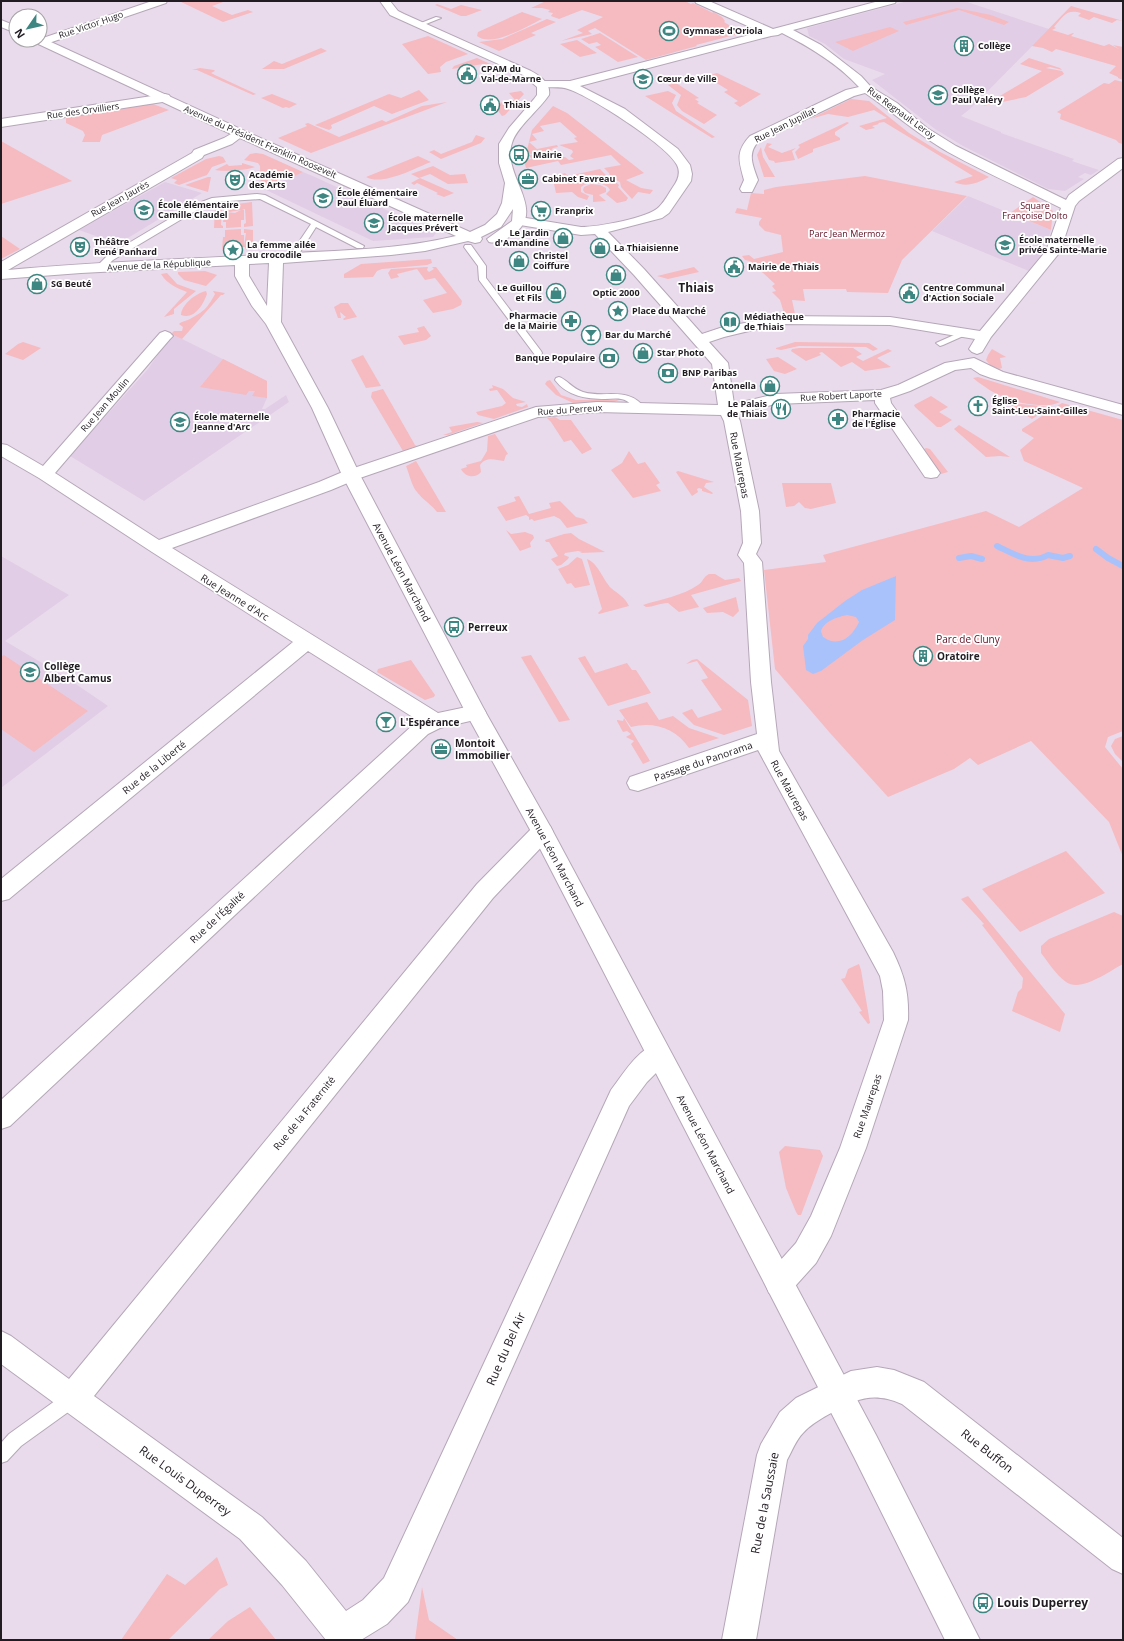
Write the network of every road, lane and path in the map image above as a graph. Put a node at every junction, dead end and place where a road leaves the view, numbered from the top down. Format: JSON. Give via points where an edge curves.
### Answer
{"nodes":[{"id":1,"x":162,"y":1,"type":"edge"},
{"id":2,"x":385,"y":1,"type":"edge"},
{"id":3,"x":700,"y":1,"type":"edge"},
{"id":4,"x":892,"y":1,"type":"edge"},
{"id":5,"x":438,"y":18,"type":"dead end"},
{"id":6,"x":420,"y":25,"type":"junction"},
{"id":7,"x":779,"y":31,"type":"junction"},
{"id":8,"x":48,"y":38,"type":"edge"},
{"id":9,"x":48,"y":45,"type":"edge"},
{"id":10,"x":570,"y":85,"type":"junction"},
{"id":11,"x":542,"y":88,"type":"junction"},
{"id":12,"x":867,"y":89,"type":"junction"},
{"id":13,"x":165,"y":98,"type":"junction"},
{"id":14,"x":1,"y":123,"type":"edge"},
{"id":15,"x":240,"y":133,"type":"junction"},
{"id":16,"x":258,"y":142,"type":"junction"},
{"id":17,"x":198,"y":155,"type":"junction"},
{"id":18,"x":1123,"y":162,"type":"edge"},
{"id":19,"x":511,"y":184,"type":"junction"},
{"id":20,"x":747,"y":189,"type":"dead end"},
{"id":21,"x":1068,"y":206,"type":"junction"},
{"id":22,"x":520,"y":221,"type":"junction"},
{"id":23,"x":315,"y":223,"type":"junction"},
{"id":24,"x":598,"y":230,"type":"junction"},
{"id":25,"x":469,"y":242,"type":"junction"},
{"id":26,"x":360,"y":246,"type":"dead end"},
{"id":27,"x":292,"y":258,"type":"junction"},
{"id":28,"x":276,"y":259,"type":"junction"},
{"id":29,"x":242,"y":260,"type":"junction"},
{"id":30,"x":1,"y":268,"type":"edge"},
{"id":31,"x":99,"y":268,"type":"junction"},
{"id":32,"x":1,"y":275,"type":"edge"},
{"id":33,"x":273,"y":322,"type":"junction"},
{"id":34,"x":966,"y":333,"type":"junction"},
{"id":35,"x":165,"y":336,"type":"dead end"},
{"id":36,"x":984,"y":336,"type":"junction"},
{"id":37,"x":700,"y":340,"type":"junction"},
{"id":38,"x":940,"y":343,"type":"dead end"},
{"id":39,"x":538,"y":353,"type":"dead end"},
{"id":40,"x":974,"y":363,"type":"junction"},
{"id":41,"x":559,"y":380,"type":"dead end"},
{"id":42,"x":882,"y":395,"type":"junction"},
{"id":43,"x":642,"y":409,"type":"junction"},
{"id":44,"x":727,"y":410,"type":"junction"},
{"id":45,"x":1123,"y":410,"type":"edge"},
{"id":46,"x":1,"y":449,"type":"edge"},
{"id":47,"x":931,"y":473,"type":"dead end"},
{"id":48,"x":45,"y":474,"type":"junction"},
{"id":49,"x":351,"y":475,"type":"junction"},
{"id":50,"x":158,"y":548,"type":"junction"},
{"id":51,"x":306,"y":641,"type":"junction"},
{"id":52,"x":476,"y":714,"type":"junction"},
{"id":53,"x":435,"y":721,"type":"junction"},
{"id":54,"x":767,"y":739,"type":"junction"},
{"id":55,"x":638,"y":783,"type":"dead end"},
{"id":56,"x":542,"y":832,"type":"junction"},
{"id":57,"x":1,"y":892,"type":"edge"},
{"id":58,"x":658,"y":1054,"type":"junction"},
{"id":59,"x":1,"y":1117,"type":"edge"},
{"id":60,"x":779,"y":1283,"type":"junction"},
{"id":61,"x":1,"y":1346,"type":"edge"},
{"id":62,"x":836,"y":1393,"type":"junction"},
{"id":63,"x":72,"y":1399,"type":"junction"},
{"id":64,"x":1,"y":1455,"type":"edge"},
{"id":65,"x":1123,"y":1558,"type":"edge"},
{"id":66,"x":343,"y":1636,"type":"edge"},
{"id":67,"x":740,"y":1640,"type":"edge"},
{"id":68,"x":964,"y":1640,"type":"edge"}],
"edges":[{"from":1,"to":8,"type":"street","name":"Rue Victor Hugo"},
{"from":2,"to":6,"type":"street","via":[[394,12]]},
{"from":3,"to":7,"type":"street","name":"Rue Regnault Leroy"},
{"from":4,"to":7,"type":"street"},
{"from":5,"to":6,"type":"lane"},
{"from":6,"to":11,"type":"street","via":[[530,75]]},
{"from":7,"to":10,"type":"street"},
{"from":7,"to":12,"type":"street","name":"Rue Regnault Leroy","via":[[817,47]]},
{"from":9,"to":13,"type":"street","name":"Avenue du Président Franklin Roosevelt"},
{"from":10,"to":11,"type":"street","via":[[559,90]]},
{"from":10,"to":24,"type":"street","via":[[621,112],[674,152],[685,169],[684,181],[661,212],[652,217]]},
{"from":11,"to":19,"type":"street","via":[[540,100],[506,139],[503,152]]},
{"from":12,"to":20,"type":"street","name":"Rue Jean Jupillat","via":[[850,93],[754,139],[744,152],[751,180]]},
{"from":12,"to":21,"type":"street","name":"Rue Regnault Leroy","via":[[923,131],[952,149]]},
{"from":13,"to":14,"type":"street","name":"Rue des Orvilliers"},
{"from":13,"to":15,"type":"street","name":"Avenue du Président Franklin Roosevelt"},
{"from":15,"to":16,"type":"street","name":"Avenue du Président Franklin Roosevelt"},
{"from":15,"to":17,"type":"street","name":"Rue Jean Jaurès"},
{"from":16,"to":17,"type":"street"},
{"from":16,"to":25,"type":"street","name":"Avenue du Président Franklin Roosevelt"},
{"from":17,"to":30,"type":"street","name":"Rue Jean Jaurès"},
{"from":18,"to":21,"type":"street","via":[[1074,198]]},
{"from":19,"to":22,"type":"street","via":[[520,208]]},
{"from":19,"to":25,"type":"street","via":[[509,207],[504,216]]},
{"from":21,"to":36,"type":"street","via":[[1053,252]]},
{"from":22,"to":24,"type":"street","via":[[582,231]]},
{"from":22,"to":25,"type":"street","name":"Avenue de la République","via":[[504,234],[483,243]]},
{"from":23,"to":26,"type":"lane"},
{"from":23,"to":27,"type":"lane"},
{"from":23,"to":31,"type":"lane","via":[[262,197],[212,200],[110,258]]},
{"from":24,"to":37,"type":"street","name":"Rue Maurepas"},
{"from":25,"to":27,"type":"street","name":"Avenue de la République","via":[[432,252]]},
{"from":25,"to":39,"type":"lane","via":[[482,266],[482,278]]},
{"from":27,"to":28,"type":"street","name":"Avenue de la République"},
{"from":28,"to":29,"type":"street","name":"Avenue de la République"},
{"from":28,"to":33,"type":"street"},
{"from":29,"to":31,"type":"street","name":"Avenue de la République"},
{"from":29,"to":33,"type":"street","name":"Avenue Léon Marchand","via":[[242,276],[258,306]]},
{"from":31,"to":32,"type":"street","name":"Avenue de la République"},
{"from":33,"to":49,"type":"street","name":"Avenue Léon Marchand","via":[[320,408]]},
{"from":34,"to":36,"type":"street"},
{"from":34,"to":37,"type":"street","via":[[890,321],[778,320]]},
{"from":34,"to":38,"type":"lane"},
{"from":35,"to":48,"type":"street","name":"Rue Jean Moulin"},
{"from":36,"to":40,"type":"street","via":[[973,357]]},
{"from":37,"to":44,"type":"street","name":"Rue Maurepas","via":[[720,363]]},
{"from":40,"to":42,"type":"street","name":"Rue Robert Laporte","via":[[951,366],[899,391]]},
{"from":40,"to":45,"type":"street","via":[[997,375]]},
{"from":41,"to":43,"type":"lane","via":[[569,390],[577,393],[622,396]]},
{"from":42,"to":44,"type":"street","name":"Rue Robert Laporte","via":[[776,399]]},
{"from":42,"to":47,"type":"street","via":[[883,403]]},
{"from":43,"to":44,"type":"street","name":"Rue du Perreux"},
{"from":43,"to":49,"type":"street","name":"Rue du Perreux","via":[[584,408],[536,412]]},
{"from":44,"to":54,"type":"street","name":"Rue Maurepas","via":[[732,421],[750,511],[752,543],[746,554],[753,562]]},
{"from":46,"to":48,"type":"street","name":"Rue Jeanne d'Arc"},
{"from":48,"to":50,"type":"street","name":"Rue Jeanne d'Arc"},
{"from":49,"to":50,"type":"street","name":"Rue du Perreux"},
{"from":49,"to":52,"type":"street","name":"Avenue Léon Marchand"},
{"from":50,"to":51,"type":"street","name":"Rue Jeanne d'Arc"},
{"from":51,"to":53,"type":"street","name":"Rue Jeanne d'Arc"},
{"from":51,"to":57,"type":"street","name":"Rue de la Liberté"},
{"from":52,"to":53,"type":"street"},
{"from":52,"to":56,"type":"street","name":"Avenue Léon Marchand"},
{"from":53,"to":59,"type":"street","name":"Rue de l'Égalité","via":[[421,729]]},
{"from":54,"to":55,"type":"street","name":"Passage du Panorama"},
{"from":54,"to":60,"type":"street","name":"Rue Maurepas","via":[[769,751],[887,963],[894,979],[897,999],[894,1027],[853,1148],[823,1222],[806,1253]]},
{"from":56,"to":58,"type":"street","name":"Avenue Léon Marchand"},
{"from":56,"to":63,"type":"street","name":"Rue de la Fraternité","via":[[485,891]]},
{"from":58,"to":60,"type":"street","name":"Avenue Léon Marchand"},
{"from":58,"to":66,"type":"street","name":"Rue du Bel Air","via":[[638,1074],[620,1098],[396,1590],[375,1612]]},
{"from":60,"to":62,"type":"street","name":"Avenue Léon Marchand"},
{"from":61,"to":63,"type":"street","name":"Rue Louis Duperrey"},
{"from":62,"to":65,"type":"street","name":"Rue Buffon","via":[[851,1386],[877,1382],[914,1393]]},
{"from":62,"to":67,"type":"street","name":"Rue de la Saussaie","via":[[807,1409],[791,1423],[772,1455]]},
{"from":62,"to":68,"type":"street","name":"Avenue Léon Marchand"},
{"from":63,"to":64,"type":"lane","via":[[15,1440]]},
{"from":63,"to":66,"type":"street","name":"Rue Louis Duperrey","via":[[251,1528],[294,1573]]}]}
